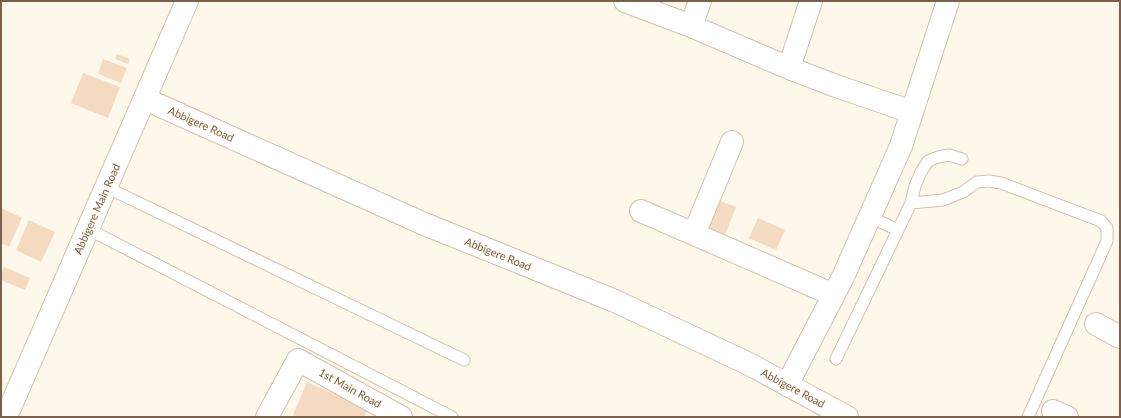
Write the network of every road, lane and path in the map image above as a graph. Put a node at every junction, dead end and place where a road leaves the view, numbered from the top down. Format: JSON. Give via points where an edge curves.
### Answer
{"nodes":[{"id":1,"x":187,"y":1,"type":"edge"},
{"id":2,"x":625,"y":1,"type":"edge"},
{"id":3,"x":700,"y":1,"type":"edge"},
{"id":4,"x":811,"y":1,"type":"edge"},
{"id":5,"x":948,"y":1,"type":"edge"},
{"id":6,"x":692,"y":26,"type":"junction"},
{"id":7,"x":789,"y":68,"type":"junction"},
{"id":8,"x":145,"y":99,"type":"junction"},
{"id":9,"x":912,"y":112,"type":"junction"},
{"id":10,"x":732,"y":142,"type":"dead end"},
{"id":11,"x":962,"y":159,"type":"dead end"},
{"id":12,"x":106,"y":187,"type":"junction"},
{"id":13,"x":911,"y":203,"type":"junction"},
{"id":14,"x":641,"y":211,"type":"dead end"},
{"id":15,"x":870,"y":217,"type":"junction"},
{"id":16,"x":88,"y":229,"type":"junction"},
{"id":17,"x":898,"y":230,"type":"junction"},
{"id":18,"x":694,"y":234,"type":"junction"},
{"id":19,"x":834,"y":295,"type":"junction"},
{"id":20,"x":1096,"y":324,"type":"dead end"},
{"id":21,"x":1120,"y":337,"type":"edge"},
{"id":22,"x":836,"y":359,"type":"dead end"},
{"id":23,"x":464,"y":360,"type":"dead end"},
{"id":24,"x":787,"y":385,"type":"junction"},
{"id":25,"x":6,"y":417,"type":"edge"},
{"id":26,"x":267,"y":417,"type":"edge"},
{"id":27,"x":402,"y":417,"type":"edge"},
{"id":28,"x":452,"y":417,"type":"edge"},
{"id":29,"x":847,"y":417,"type":"edge"},
{"id":30,"x":1028,"y":417,"type":"edge"}],
"edges":[{"from":1,"to":8,"type":"street","name":"Abbigere Main Road"},
{"from":2,"to":6,"type":"street"},
{"from":3,"to":6,"type":"street"},
{"from":4,"to":7,"type":"street"},
{"from":5,"to":9,"type":"street"},
{"from":6,"to":7,"type":"street"},
{"from":7,"to":9,"type":"street"},
{"from":8,"to":12,"type":"street","name":"Abbigere Main Road"},
{"from":8,"to":24,"type":"street","name":"Abbigere Road","via":[[422,223],[615,301],[749,364]]},
{"from":9,"to":15,"type":"street"},
{"from":10,"to":18,"type":"street"},
{"from":11,"to":13,"type":"lane","via":[[949,155],[928,162],[915,186]]},
{"from":12,"to":16,"type":"street","name":"Abbigere Main Road"},
{"from":12,"to":23,"type":"lane"},
{"from":13,"to":17,"type":"lane"},
{"from":13,"to":30,"type":"lane","via":[[943,200],[963,192],[977,182],[989,181],[1001,183],[1101,221],[1107,228],[1107,241]]},
{"from":14,"to":18,"type":"street"},
{"from":15,"to":17,"type":"lane"},
{"from":15,"to":19,"type":"street"},
{"from":16,"to":25,"type":"street","name":"Abbigere Main Road"},
{"from":16,"to":28,"type":"lane"},
{"from":17,"to":22,"type":"lane"},
{"from":18,"to":19,"type":"street"},
{"from":19,"to":24,"type":"street"},
{"from":20,"to":21,"type":"street"},
{"from":24,"to":29,"type":"street","name":"Abbigere Road"},
{"from":26,"to":27,"type":"street","name":"1st Main Road","via":[[298,360]]}]}
